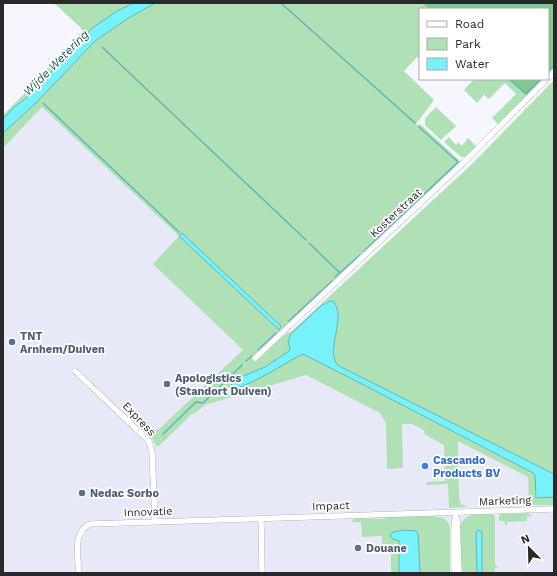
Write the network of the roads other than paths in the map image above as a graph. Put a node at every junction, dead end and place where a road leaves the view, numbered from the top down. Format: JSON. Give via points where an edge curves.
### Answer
{"nodes":[{"id":1,"x":545,"y":80,"type":"edge"},
{"id":2,"x":255,"y":358,"type":"dead end"},
{"id":3,"x":75,"y":371,"type":"dead end"},
{"id":4,"x":554,"y":509,"type":"edge"},
{"id":5,"x":456,"y":512,"type":"junction"},
{"id":6,"x":261,"y":518,"type":"junction"},
{"id":7,"x":155,"y":522,"type":"junction"},
{"id":8,"x":79,"y":573,"type":"edge"},
{"id":9,"x":262,"y":573,"type":"edge"},
{"id":10,"x":454,"y":573,"type":"edge"},
{"id":11,"x":459,"y":573,"type":"edge"}],
"edges":[{"from":1,"to":2,"type":"street","name":"Kosterstraat","via":[[464,162]]},
{"from":3,"to":7,"type":"street","name":"Express","via":[[149,441],[152,452]]},
{"from":4,"to":5,"type":"street","name":"Marketing"},
{"from":5,"to":6,"type":"street","name":"Impact"},
{"from":5,"to":10,"type":"street"},
{"from":5,"to":11,"type":"street"},
{"from":6,"to":7,"type":"street","name":"Innovatie"},
{"from":6,"to":9,"type":"street"},
{"from":7,"to":8,"type":"street","name":"Innovatie","via":[[90,524],[84,527],[78,539]]}]}
